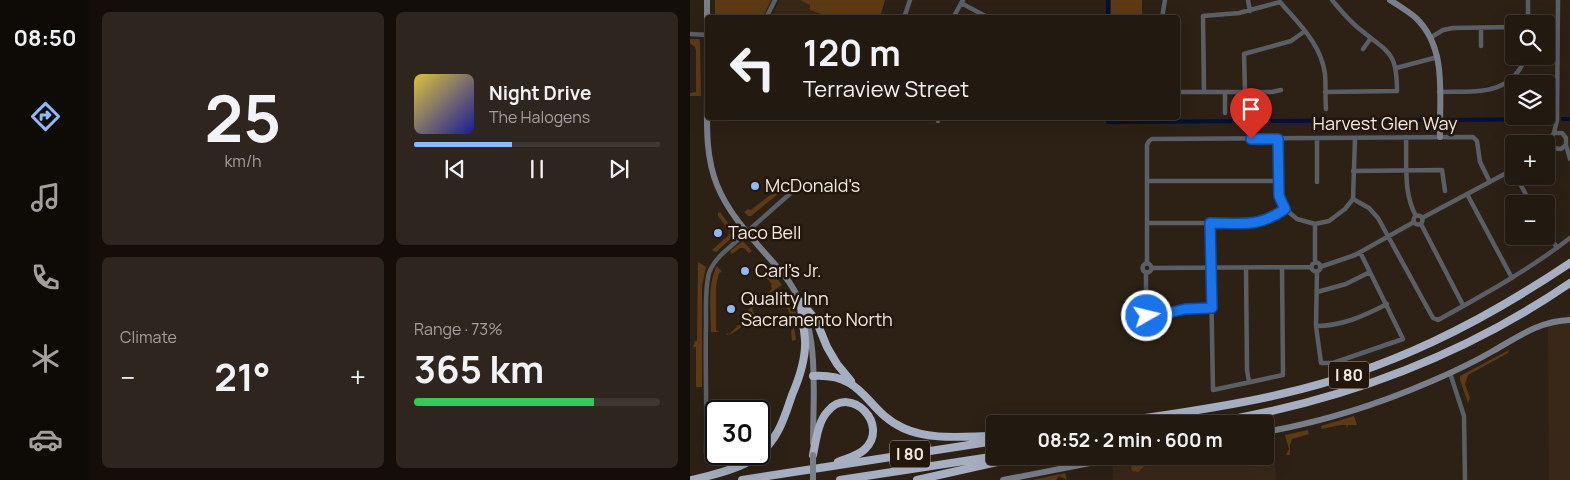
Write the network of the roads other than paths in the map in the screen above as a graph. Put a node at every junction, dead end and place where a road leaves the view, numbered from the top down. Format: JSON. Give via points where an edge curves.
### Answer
{"nodes":[{"id":1,"x":707,"y":0,"type":"edge"},
{"id":2,"x":775,"y":0,"type":"edge"},
{"id":3,"x":910,"y":0,"type":"edge"},
{"id":4,"x":1166,"y":0,"type":"edge"},
{"id":5,"x":1248,"y":0,"type":"edge"},
{"id":6,"x":1332,"y":0,"type":"edge"},
{"id":7,"x":1390,"y":0,"type":"edge"},
{"id":8,"x":1528,"y":0,"type":"edge"},
{"id":9,"x":1558,"y":0,"type":"edge"},
{"id":10,"x":962,"y":2,"type":"edge"},
{"id":11,"x":1250,"y":10,"type":"junction"},
{"id":12,"x":707,"y":15,"type":"edge"},
{"id":13,"x":768,"y":15,"type":"edge"},
{"id":14,"x":905,"y":15,"type":"edge"},
{"id":15,"x":955,"y":15,"type":"edge"},
{"id":16,"x":983,"y":15,"type":"edge"},
{"id":17,"x":1163,"y":15,"type":"edge"},
{"id":18,"x":1528,"y":15,"type":"edge"},
{"id":19,"x":1505,"y":27,"type":"edge"},
{"id":20,"x":1481,"y":28,"type":"junction"},
{"id":21,"x":1305,"y":31,"type":"junction"},
{"id":22,"x":690,"y":34,"type":"edge"},
{"id":23,"x":705,"y":34,"type":"edge"},
{"id":24,"x":1371,"y":38,"type":"junction"},
{"id":25,"x":1430,"y":38,"type":"junction"},
{"id":26,"x":1481,"y":46,"type":"dead end"},
{"id":27,"x":1363,"y":49,"type":"dead end"},
{"id":28,"x":1438,"y":56,"type":"junction"},
{"id":29,"x":1396,"y":68,"type":"junction"},
{"id":30,"x":1505,"y":83,"type":"edge"},
{"id":31,"x":1281,"y":90,"type":"dead end"},
{"id":32,"x":1180,"y":92,"type":"edge"},
{"id":33,"x":1204,"y":92,"type":"junction"},
{"id":34,"x":1225,"y":92,"type":"junction"},
{"id":35,"x":1244,"y":92,"type":"junction"},
{"id":36,"x":1325,"y":92,"type":"junction"},
{"id":37,"x":1439,"y":92,"type":"junction"},
{"id":38,"x":1326,"y":109,"type":"dead end"},
{"id":39,"x":1225,"y":113,"type":"dead end"},
{"id":40,"x":707,"y":120,"type":"edge"},
{"id":41,"x":1557,"y":120,"type":"junction"},
{"id":42,"x":1554,"y":133,"type":"joint"},
{"id":43,"x":1562,"y":133,"type":"junction"},
{"id":44,"x":1440,"y":137,"type":"junction"},
{"id":45,"x":1317,"y":138,"type":"junction"},
{"id":46,"x":1355,"y":138,"type":"junction"},
{"id":47,"x":1406,"y":138,"type":"junction"},
{"id":48,"x":1278,"y":139,"type":"junction"},
{"id":49,"x":1566,"y":145,"type":"junction"},
{"id":50,"x":1557,"y":149,"type":"joint"},
{"id":51,"x":1570,"y":159,"type":"edge"},
{"id":52,"x":1407,"y":170,"type":"junction"},
{"id":53,"x":1354,"y":171,"type":"junction"},
{"id":54,"x":1505,"y":174,"type":"edge"},
{"id":55,"x":1148,"y":181,"type":"junction"},
{"id":56,"x":1277,"y":181,"type":"junction"},
{"id":57,"x":1317,"y":182,"type":"dead end"},
{"id":58,"x":1490,"y":182,"type":"junction"},
{"id":59,"x":793,"y":191,"type":"dead end"},
{"id":60,"x":1445,"y":191,"type":"dead end"},
{"id":61,"x":1467,"y":194,"type":"junction"},
{"id":62,"x":1353,"y":199,"type":"junction"},
{"id":63,"x":1285,"y":209,"type":"junction"},
{"id":64,"x":1420,"y":219,"type":"junction"},
{"id":65,"x":1147,"y":223,"type":"junction"},
{"id":66,"x":1210,"y":223,"type":"junction"},
{"id":67,"x":1315,"y":224,"type":"junction"},
{"id":68,"x":747,"y":231,"type":"junction"},
{"id":69,"x":1389,"y":236,"type":"junction"},
{"id":70,"x":1570,"y":238,"type":"edge"},
{"id":71,"x":1555,"y":245,"type":"edge"},
{"id":72,"x":1557,"y":248,"type":"junction"},
{"id":73,"x":1360,"y":252,"type":"junction"},
{"id":74,"x":1315,"y":262,"type":"junction"},
{"id":75,"x":1147,"y":263,"type":"junction"},
{"id":76,"x":1570,"y":263,"type":"edge"},
{"id":77,"x":1311,"y":267,"type":"junction"},
{"id":78,"x":1152,"y":268,"type":"junction"},
{"id":79,"x":1210,"y":268,"type":"junction"},
{"id":80,"x":1246,"y":268,"type":"junction"},
{"id":81,"x":1282,"y":268,"type":"junction"},
{"id":82,"x":1319,"y":269,"type":"junction"},
{"id":83,"x":1146,"y":272,"type":"junction"},
{"id":84,"x":1370,"y":272,"type":"junction"},
{"id":85,"x":1512,"y":278,"type":"junction"},
{"id":86,"x":1570,"y":283,"type":"edge"},
{"id":87,"x":1317,"y":292,"type":"junction"},
{"id":88,"x":801,"y":302,"type":"junction"},
{"id":89,"x":1387,"y":304,"type":"junction"},
{"id":90,"x":1464,"y":304,"type":"junction"},
{"id":91,"x":1212,"y":308,"type":"junction"},
{"id":92,"x":1147,"y":316,"type":"junction"},
{"id":93,"x":1570,"y":320,"type":"edge"},
{"id":94,"x":1316,"y":326,"type":"junction"},
{"id":95,"x":1146,"y":339,"type":"dead end"},
{"id":96,"x":1450,"y":373,"type":"junction"},
{"id":97,"x":813,"y":376,"type":"junction"},
{"id":98,"x":1249,"y":382,"type":"junction"},
{"id":99,"x":857,"y":388,"type":"junction"},
{"id":100,"x":708,"y":400,"type":"edge"},
{"id":101,"x":1164,"y":415,"type":"edge"},
{"id":102,"x":1255,"y":415,"type":"edge"},
{"id":103,"x":1274,"y":430,"type":"edge"},
{"id":104,"x":986,"y":436,"type":"edge"},
{"id":105,"x":986,"y":442,"type":"edge"},
{"id":106,"x":813,"y":455,"type":"junction"},
{"id":107,"x":986,"y":458,"type":"edge"},
{"id":108,"x":986,"y":465,"type":"edge"},
{"id":109,"x":1080,"y":465,"type":"edge"},
{"id":110,"x":825,"y":467,"type":"junction"},
{"id":111,"x":909,"y":470,"type":"junction"},
{"id":112,"x":692,"y":480,"type":"edge"},
{"id":113,"x":742,"y":480,"type":"edge"},
{"id":114,"x":813,"y":480,"type":"edge"},
{"id":115,"x":840,"y":480,"type":"edge"},
{"id":116,"x":859,"y":480,"type":"edge"},
{"id":117,"x":918,"y":480,"type":"edge"},
{"id":118,"x":1003,"y":480,"type":"edge"},
{"id":119,"x":1465,"y":480,"type":"edge"}],
"edges":[{"from":1,"to":12,"type":"street"},
{"from":2,"to":13,"type":"street"},
{"from":3,"to":14,"type":"street"},
{"from":4,"to":17,"type":"street"},
{"from":5,"to":11,"type":"street"},
{"from":6,"to":24,"type":"street","via":[[1354,25]]},
{"from":7,"to":25,"type":"street","via":[[1417,20]]},
{"from":8,"to":18,"type":"street"},
{"from":9,"to":41,"type":"street"},
{"from":10,"to":15,"type":"street"},
{"from":10,"to":16,"type":"street"},
{"from":11,"to":21,"type":"street","via":[[1280,2]]},
{"from":11,"to":33,"type":"street","via":[[1203,16]]},
{"from":19,"to":20,"type":"street"},
{"from":20,"to":25,"type":"street","via":[[1448,29]]},
{"from":20,"to":26,"type":"street"},
{"from":21,"to":35,"type":"street","via":[[1291,41],[1244,54]]},
{"from":21,"to":36,"type":"street","via":[[1322,59]]},
{"from":22,"to":23,"type":"street"},
{"from":24,"to":27,"type":"street"},
{"from":24,"to":29,"type":"street","via":[[1388,51]]},
{"from":25,"to":28,"type":"street"},
{"from":28,"to":29,"type":"street"},
{"from":28,"to":37,"type":"street"},
{"from":29,"to":36,"type":"street","via":[[1397,91]]},
{"from":30,"to":37,"type":"street","via":[[1486,91]]},
{"from":31,"to":35,"type":"street"},
{"from":32,"to":33,"type":"street"},
{"from":33,"to":34,"type":"street"},
{"from":34,"to":35,"type":"street"},
{"from":34,"to":39,"type":"street"},
{"from":36,"to":38,"type":"street"},
{"from":37,"to":44,"type":"street"},
{"from":40,"to":68,"type":"street","via":[[713,176],[726,204]]},
{"from":41,"to":42,"type":"street"},
{"from":41,"to":43,"type":"street"},
{"from":42,"to":43,"type":"street"},
{"from":43,"to":49,"type":"street"},
{"from":44,"to":47,"type":"street","name":"Harvest Glen Way"},
{"from":44,"to":58,"type":"street","name":"Harvest Glen Way","via":[[1476,139],[1480,162]]},
{"from":45,"to":46,"type":"street","name":"Harvest Glen Way"},
{"from":45,"to":48,"type":"street","name":"Harvest Glen Way"},
{"from":45,"to":57,"type":"street"},
{"from":46,"to":47,"type":"street","name":"Harvest Glen Way"},
{"from":46,"to":53,"type":"street"},
{"from":47,"to":52,"type":"street"},
{"from":48,"to":55,"type":"street","name":"Harvest Glen Way","via":[[1155,139],[1147,145]]},
{"from":48,"to":56,"type":"street"},
{"from":49,"to":50,"type":"street"},
{"from":49,"to":51,"type":"street"},
{"from":50,"to":51,"type":"street"},
{"from":52,"to":53,"type":"street"},
{"from":52,"to":60,"type":"street","via":[[1442,170]]},
{"from":52,"to":64,"type":"street","via":[[1408,200]]},
{"from":53,"to":62,"type":"street"},
{"from":54,"to":58,"type":"street"},
{"from":55,"to":56,"type":"street"},
{"from":55,"to":65,"type":"street"},
{"from":56,"to":63,"type":"street"},
{"from":58,"to":61,"type":"street"},
{"from":59,"to":68,"type":"street"},
{"from":61,"to":64,"type":"street"},
{"from":61,"to":85,"type":"street"},
{"from":62,"to":67,"type":"street","via":[[1346,209],[1329,221]]},
{"from":62,"to":69,"type":"street","via":[[1369,208]]},
{"from":63,"to":66,"type":"street","via":[[1276,216],[1255,223]]},
{"from":63,"to":67,"type":"street","via":[[1297,219]]},
{"from":64,"to":69,"type":"street","via":[[1414,219]]},
{"from":64,"to":90,"type":"street"},
{"from":65,"to":66,"type":"street"},
{"from":65,"to":75,"type":"street"},
{"from":66,"to":79,"type":"street"},
{"from":67,"to":74,"type":"street"},
{"from":68,"to":88,"type":"street","via":[[784,275]]},
{"from":68,"to":100,"type":"street","via":[[714,262],[707,281]]},
{"from":69,"to":73,"type":"street"},
{"from":69,"to":90,"type":"street","via":[[1433,318],[1438,320]]},
{"from":70,"to":72,"type":"street"},
{"from":71,"to":72,"type":"street"},
{"from":72,"to":85,"type":"street"},
{"from":73,"to":82,"type":"street"},
{"from":73,"to":84,"type":"street"},
{"from":74,"to":77,"type":"street"},
{"from":74,"to":82,"type":"street"},
{"from":75,"to":78,"type":"street"},
{"from":75,"to":83,"type":"street","via":[[1143,266]]},
{"from":76,"to":101,"type":"highway","number":"I 80","via":[[1477,321],[1373,367],[1281,394]]},
{"from":77,"to":81,"type":"street"},
{"from":77,"to":82,"type":"street","via":[[1314,271]]},
{"from":78,"to":79,"type":"street"},
{"from":78,"to":83,"type":"street"},
{"from":79,"to":80,"type":"street"},
{"from":79,"to":91,"type":"street"},
{"from":80,"to":81,"type":"street"},
{"from":80,"to":98,"type":"street","via":[[1246,370]]},
{"from":81,"to":98,"type":"street","via":[[1283,375]]},
{"from":82,"to":87,"type":"street"},
{"from":83,"to":92,"type":"street"},
{"from":84,"to":87,"type":"street","via":[[1346,284]]},
{"from":84,"to":89,"type":"street"},
{"from":85,"to":90,"type":"street"},
{"from":86,"to":102,"type":"highway","number":"I 80","via":[[1504,324],[1412,368],[1316,401]]},
{"from":87,"to":94,"type":"street"},
{"from":88,"to":97,"type":"street","via":[[811,333]]},
{"from":88,"to":99,"type":"highway","via":[[816,320],[837,364]]},
{"from":88,"to":112,"type":"highway","via":[[805,341],[803,360],[799,379],[776,435],[763,451],[741,467]]},
{"from":89,"to":94,"type":"street","via":[[1339,325]]},
{"from":89,"to":94,"type":"street","via":[[1403,339],[1333,363],[1321,363]]},
{"from":91,"to":92,"type":"street"},
{"from":91,"to":98,"type":"street","via":[[1212,390]]},
{"from":92,"to":95,"type":"street"},
{"from":93,"to":96,"type":"street","via":[[1530,329]]},
{"from":96,"to":103,"type":"street","via":[[1375,403]]},
{"from":96,"to":119,"type":"street","via":[[1464,416]]},
{"from":97,"to":99,"type":"highway","via":[[838,377]]},
{"from":97,"to":106,"type":"street"},
{"from":99,"to":104,"type":"highway","via":[[889,419],[913,432],[941,437]]},
{"from":105,"to":110,"type":"highway","number":"I 80"},
{"from":106,"to":110,"type":"highway","via":[[822,419],[832,407],[839,403],[855,404],[868,413],[874,430],[867,448]]},
{"from":106,"to":114,"type":"street","bridge":true},
{"from":107,"to":111,"type":"highway","number":"I 80"},
{"from":108,"to":117,"type":"highway"},
{"from":109,"to":118,"type":"street"},
{"from":110,"to":113,"type":"highway","number":"I 80"},
{"from":111,"to":115,"type":"highway","number":"I 80"},
{"from":111,"to":116,"type":"highway"}]}
